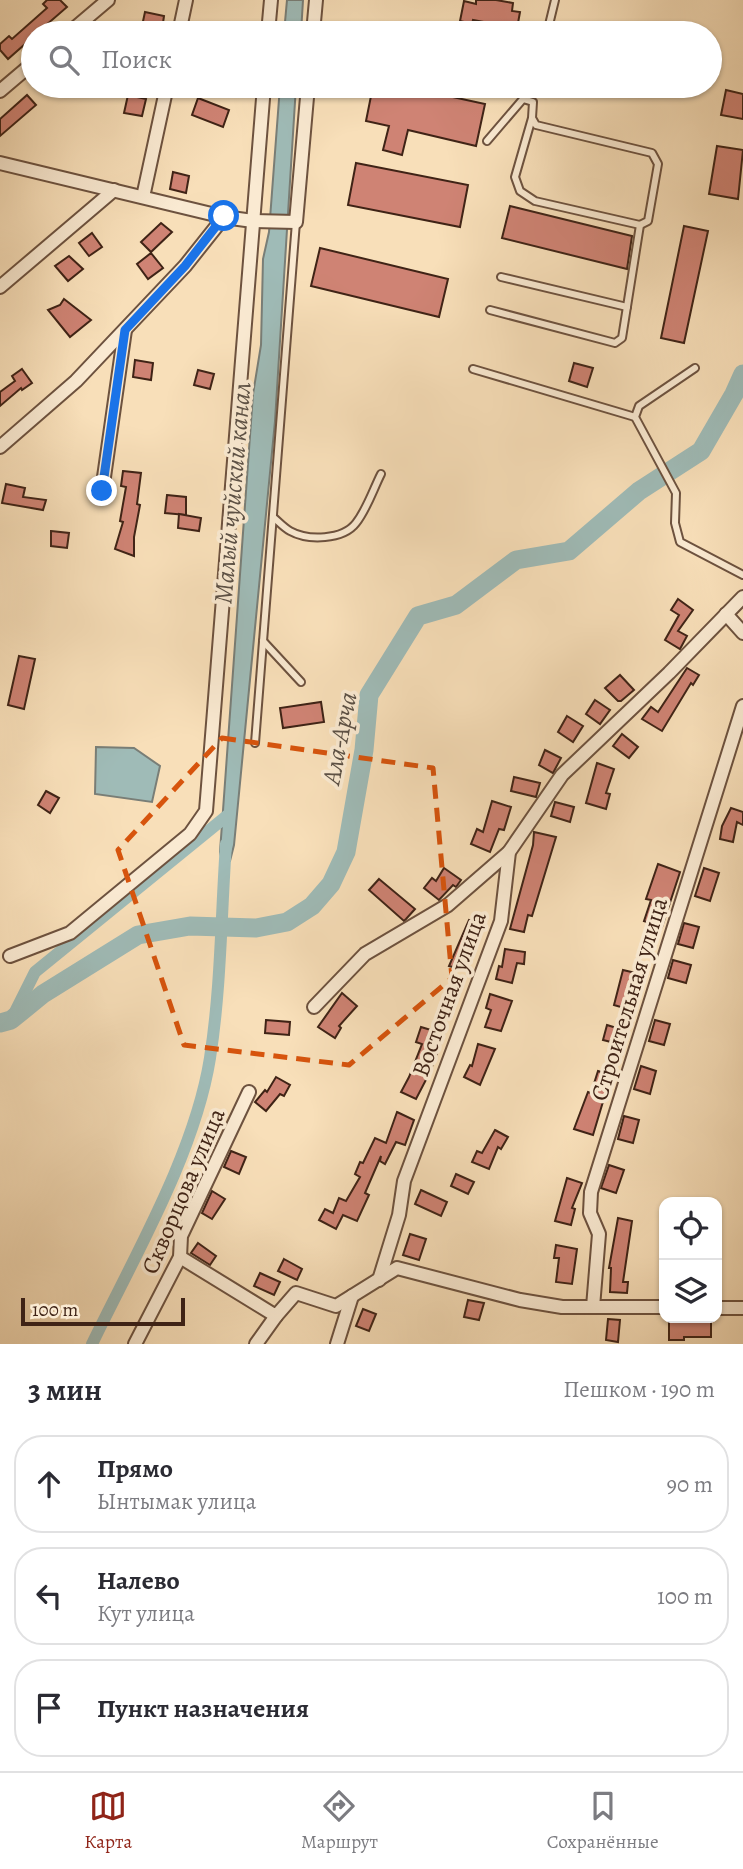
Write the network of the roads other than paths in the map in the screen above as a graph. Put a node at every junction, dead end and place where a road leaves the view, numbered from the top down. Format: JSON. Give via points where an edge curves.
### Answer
{"nodes":[{"id":1,"x":108,"y":0,"type":"edge"},
{"id":2,"x":186,"y":0,"type":"edge"},
{"id":3,"x":271,"y":0,"type":"edge"},
{"id":4,"x":316,"y":0,"type":"edge"},
{"id":5,"x":555,"y":0,"type":"edge"},
{"id":6,"x":83,"y":21,"type":"edge"},
{"id":7,"x":182,"y":21,"type":"edge"},
{"id":8,"x":269,"y":21,"type":"edge"},
{"id":9,"x":314,"y":21,"type":"edge"},
{"id":10,"x":550,"y":21,"type":"edge"},
{"id":11,"x":21,"y":73,"type":"edge"},
{"id":12,"x":0,"y":91,"type":"edge"},
{"id":13,"x":164,"y":98,"type":"edge"},
{"id":14,"x":263,"y":98,"type":"edge"},
{"id":15,"x":307,"y":98,"type":"edge"},
{"id":16,"x":523,"y":99,"type":"joint"},
{"id":17,"x":531,"y":118,"type":"junction"},
{"id":18,"x":487,"y":141,"type":"dead end"},
{"id":19,"x":0,"y":163,"type":"edge"},
{"id":20,"x":114,"y":190,"type":"junction"},
{"id":21,"x":143,"y":197,"type":"junction"},
{"id":22,"x":224,"y":216,"type":"junction"},
{"id":23,"x":253,"y":221,"type":"junction"},
{"id":24,"x":294,"y":222,"type":"junction"},
{"id":25,"x":640,"y":225,"type":"junction"},
{"id":26,"x":501,"y":277,"type":"dead end"},
{"id":27,"x":0,"y":287,"type":"edge"},
{"id":28,"x":627,"y":307,"type":"junction"},
{"id":29,"x":490,"y":310,"type":"dead end"},
{"id":30,"x":125,"y":330,"type":"junction"},
{"id":31,"x":695,"y":368,"type":"dead end"},
{"id":32,"x":472,"y":369,"type":"dead end"},
{"id":33,"x":635,"y":417,"type":"junction"},
{"id":34,"x":0,"y":447,"type":"edge"},
{"id":35,"x":381,"y":474,"type":"dead end"},
{"id":36,"x":102,"y":491,"type":"dead end"},
{"id":37,"x":273,"y":516,"type":"junction"},
{"id":38,"x":743,"y":575,"type":"edge"},
{"id":39,"x":743,"y":597,"type":"edge"},
{"id":40,"x":726,"y":614,"type":"junction"},
{"id":41,"x":743,"y":633,"type":"edge"},
{"id":42,"x":263,"y":641,"type":"junction"},
{"id":43,"x":300,"y":682,"type":"dead end"},
{"id":44,"x":743,"y":706,"type":"edge"},
{"id":45,"x":255,"y":743,"type":"dead end"},
{"id":46,"x":509,"y":852,"type":"junction"},
{"id":47,"x":10,"y":956,"type":"dead end"},
{"id":48,"x":314,"y":1007,"type":"dead end"},
{"id":49,"x":249,"y":1092,"type":"dead end"},
{"id":50,"x":180,"y":1256,"type":"junction"},
{"id":51,"x":379,"y":1280,"type":"junction"},
{"id":52,"x":352,"y":1296,"type":"junction"},
{"id":53,"x":593,"y":1307,"type":"junction"},
{"id":54,"x":659,"y":1307,"type":"edge"},
{"id":55,"x":722,"y":1308,"type":"edge"},
{"id":56,"x":743,"y":1308,"type":"edge"},
{"id":57,"x":276,"y":1316,"type":"junction"},
{"id":58,"x":135,"y":1344,"type":"edge"},
{"id":59,"x":256,"y":1344,"type":"edge"},
{"id":60,"x":337,"y":1344,"type":"edge"}],
"edges":[{"from":1,"to":6,"type":"street"},
{"from":2,"to":7,"type":"street"},
{"from":3,"to":8,"type":"street"},
{"from":4,"to":9,"type":"street"},
{"from":5,"to":10,"type":"lane"},
{"from":11,"to":12,"type":"street"},
{"from":13,"to":21,"type":"street"},
{"from":14,"to":23,"type":"street"},
{"from":15,"to":24,"type":"street"},
{"from":16,"to":17,"type":"lane","via":[[534,102]]},
{"from":16,"to":18,"type":"lane"},
{"from":17,"to":25,"type":"lane","via":[[515,177],[520,191],[535,201]]},
{"from":17,"to":25,"type":"lane","via":[[536,125],[652,153],[658,164],[648,221]]},
{"from":19,"to":20,"type":"street"},
{"from":20,"to":21,"type":"street"},
{"from":20,"to":27,"type":"street"},
{"from":21,"to":22,"type":"street"},
{"from":22,"to":23,"type":"street"},
{"from":22,"to":30,"type":"street"},
{"from":23,"to":24,"type":"street"},
{"from":23,"to":47,"type":"street","via":[[206,811],[190,834],[70,933]]},
{"from":24,"to":37,"type":"lane"},
{"from":25,"to":28,"type":"lane"},
{"from":26,"to":28,"type":"lane"},
{"from":28,"to":29,"type":"lane","via":[[622,338],[615,343]]},
{"from":30,"to":34,"type":"street","via":[[76,381]]},
{"from":30,"to":36,"type":"street"},
{"from":31,"to":33,"type":"lane","via":[[639,406]]},
{"from":32,"to":33,"type":"lane"},
{"from":33,"to":38,"type":"lane","via":[[676,493],[680,542]]},
{"from":35,"to":37,"type":"lane","via":[[356,522],[336,536],[298,534]]},
{"from":37,"to":42,"type":"lane"},
{"from":39,"to":40,"type":"street","name":"Восточная улица"},
{"from":40,"to":41,"type":"street"},
{"from":40,"to":46,"type":"street","name":"Восточная улица","via":[[562,775]]},
{"from":42,"to":43,"type":"lane"},
{"from":42,"to":45,"type":"lane"},
{"from":44,"to":53,"type":"street","name":"Строительная улица","via":[[591,1192],[590,1213],[599,1234]]},
{"from":46,"to":48,"type":"street","via":[[449,905],[365,954]]},
{"from":46,"to":51,"type":"street","name":"Восточная улица","via":[[501,920],[404,1181]]},
{"from":49,"to":50,"type":"street","name":"Скворцова улица","via":[[181,1236]]},
{"from":50,"to":57,"type":"street"},
{"from":50,"to":58,"type":"street","name":"Скворцова улица"},
{"from":51,"to":52,"type":"street"},
{"from":51,"to":53,"type":"street","via":[[397,1268],[520,1300]]},
{"from":52,"to":57,"type":"street","via":[[336,1306],[296,1293]]},
{"from":52,"to":60,"type":"street"},
{"from":53,"to":54,"type":"street"},
{"from":55,"to":56,"type":"street"},
{"from":57,"to":59,"type":"street"}]}
